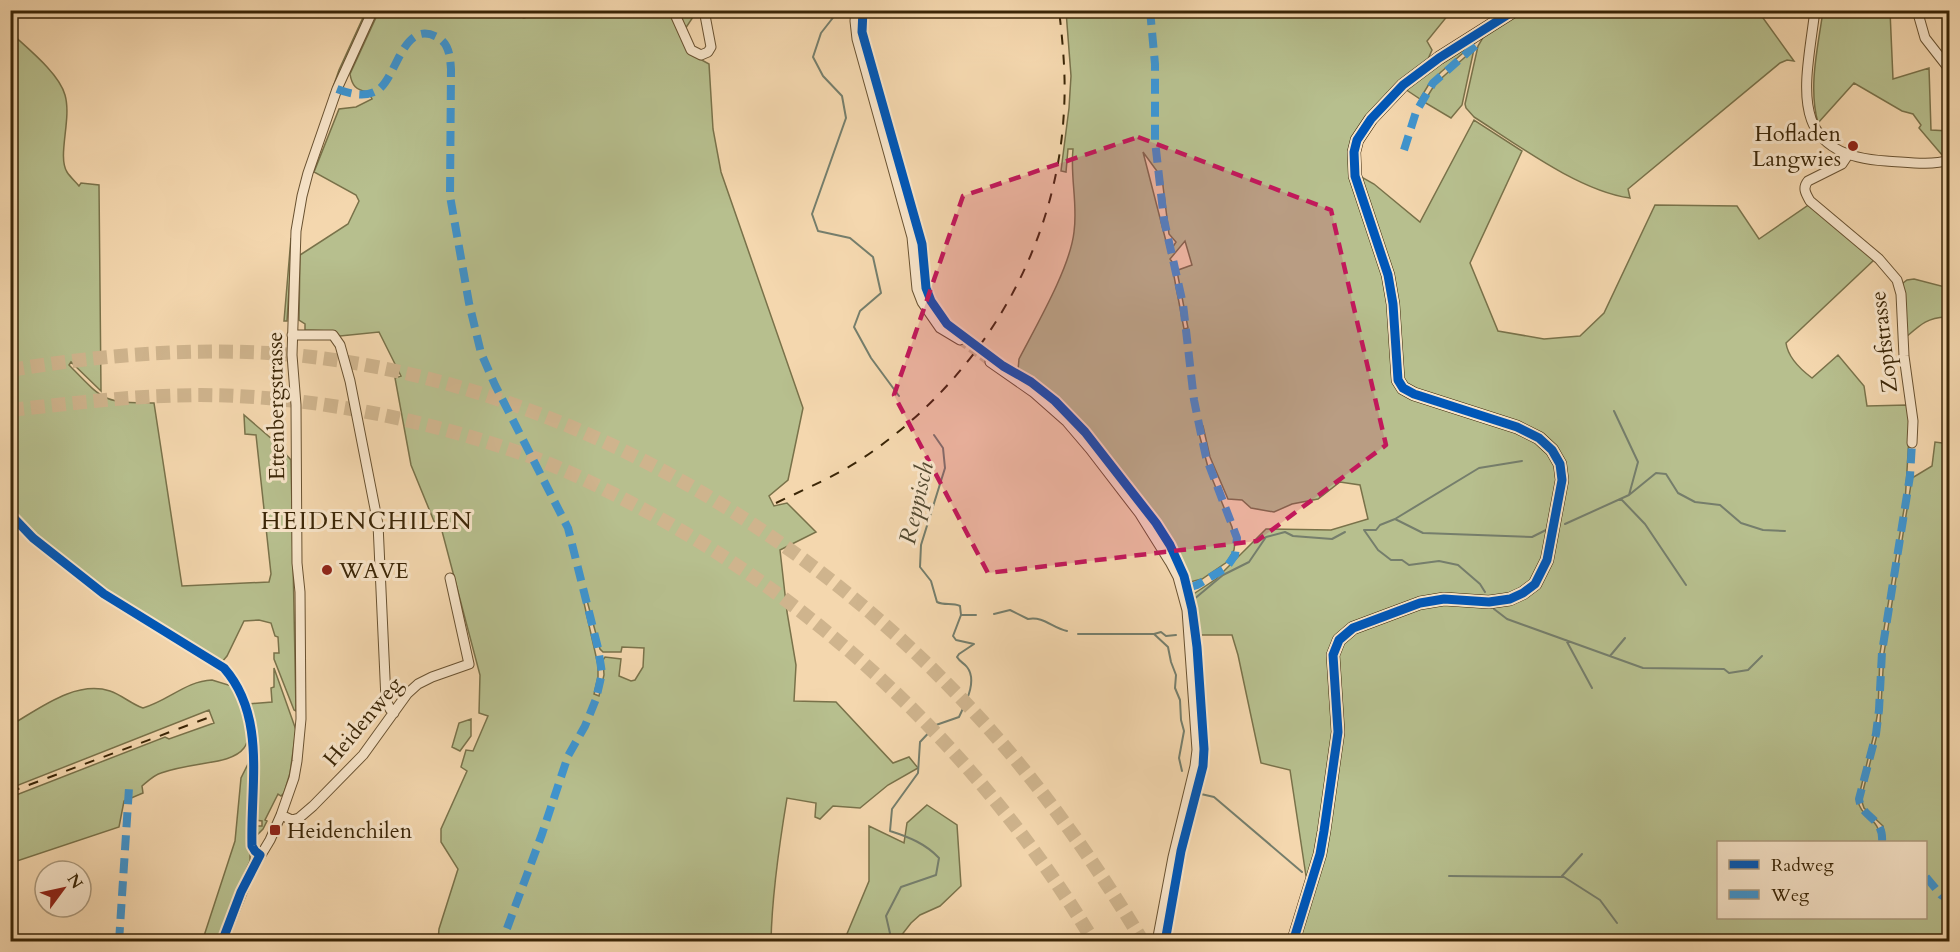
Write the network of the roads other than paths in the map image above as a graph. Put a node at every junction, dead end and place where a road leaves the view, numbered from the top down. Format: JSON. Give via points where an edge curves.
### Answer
{"nodes":[{"id":1,"x":373,"y":10,"type":"edge"},
{"id":2,"x":517,"y":10,"type":"edge"},
{"id":3,"x":531,"y":10,"type":"edge"},
{"id":4,"x":673,"y":10,"type":"edge"},
{"id":5,"x":704,"y":10,"type":"edge"},
{"id":6,"x":856,"y":10,"type":"edge"},
{"id":7,"x":1515,"y":10,"type":"edge"},
{"id":8,"x":1815,"y":10,"type":"edge"},
{"id":9,"x":1917,"y":10,"type":"edge"},
{"id":10,"x":1950,"y":70,"type":"edge"},
{"id":11,"x":1848,"y":155,"type":"junction"},
{"id":12,"x":1950,"y":160,"type":"edge"},
{"id":13,"x":292,"y":335,"type":"junction"},
{"id":14,"x":960,"y":340,"type":"tunnel mouth"},
{"id":15,"x":990,"y":362,"type":"tunnel mouth"},
{"id":16,"x":1912,"y":443,"type":"dead end"},
{"id":17,"x":450,"y":578,"type":"dead end"},
{"id":18,"x":394,"y":713,"type":"junction"},
{"id":19,"x":281,"y":815,"type":"junction"},
{"id":20,"x":222,"y":942,"type":"edge"},
{"id":21,"x":1157,"y":942,"type":"edge"},
{"id":22,"x":1293,"y":942,"type":"edge"}],
"edges":[{"from":1,"to":13,"type":"street","name":"Ettenbergstrasse","via":[[338,89],[302,195],[296,231]]},
{"from":2,"to":3,"type":"street"},
{"from":4,"to":5,"type":"street","via":[[691,50],[702,55],[711,47]]},
{"from":6,"to":14,"type":"street","via":[[857,39],[913,242],[917,289],[940,328]]},
{"from":7,"to":22,"type":"main road","via":[[1417,72],[1385,103],[1363,129],[1354,152],[1355,176],[1388,274],[1398,380],[1403,388],[1506,423],[1539,438],[1556,456],[1562,487],[1547,560],[1538,580],[1516,597],[1500,602],[1444,599],[1420,603],[1353,628],[1339,640],[1334,655],[1338,732],[1324,831]]},
{"from":8,"to":11,"type":"street","via":[[1808,110],[1824,141]]},
{"from":9,"to":10,"type":"street","via":[[1925,38]]},
{"from":11,"to":12,"type":"street","via":[[1936,163]]},
{"from":11,"to":16,"type":"street","name":"Zopfstrasse","via":[[1842,164],[1808,181],[1804,192],[1897,280],[1913,421]]},
{"from":13,"to":18,"type":"street","via":[[333,335],[350,381],[378,524],[386,700]]},
{"from":13,"to":19,"type":"street","name":"Ettenbergstrasse","via":[[301,719],[294,778]]},
{"from":15,"to":21,"type":"street","via":[[1033,392],[1073,429],[1146,522],[1178,577],[1187,610],[1197,750]]},
{"from":17,"to":18,"type":"street","name":"Heidenweg","via":[[469,664],[418,684]]},
{"from":18,"to":19,"type":"street","name":"Heidenweg","via":[[363,755],[313,806],[292,820]]},
{"from":19,"to":20,"type":"street","name":"Ettenbergstrasse","via":[[249,875]]}]}
